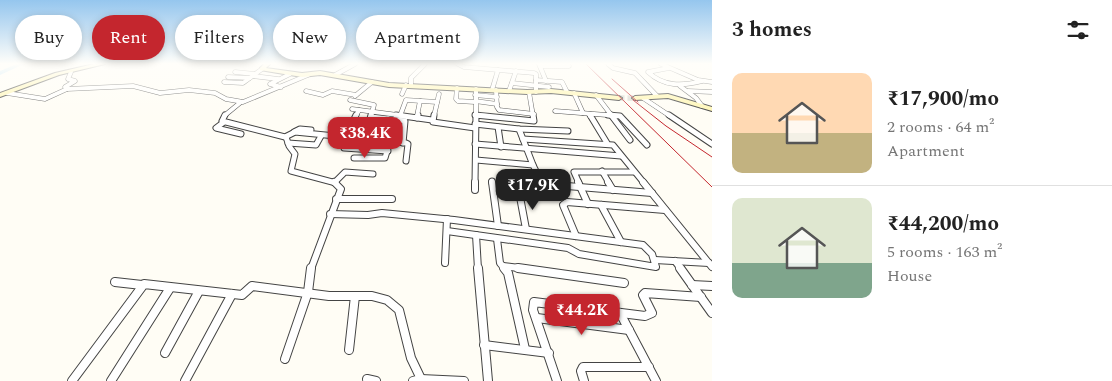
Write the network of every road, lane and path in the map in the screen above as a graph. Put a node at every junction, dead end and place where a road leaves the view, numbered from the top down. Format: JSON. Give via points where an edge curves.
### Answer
{"nodes":[{"id":1,"x":35,"y":82,"type":"edge"},
{"id":2,"x":74,"y":82,"type":"edge"},
{"id":3,"x":224,"y":82,"type":"dead end"},
{"id":4,"x":244,"y":82,"type":"edge"},
{"id":5,"x":274,"y":82,"type":"edge"},
{"id":6,"x":293,"y":82,"type":"edge"},
{"id":7,"x":372,"y":82,"type":"joint"},
{"id":8,"x":409,"y":82,"type":"edge"},
{"id":9,"x":496,"y":82,"type":"edge"},
{"id":10,"x":536,"y":82,"type":"edge"},
{"id":11,"x":558,"y":82,"type":"edge"},
{"id":12,"x":643,"y":82,"type":"edge"},
{"id":13,"x":661,"y":82,"type":"edge"},
{"id":14,"x":702,"y":82,"type":"joint"},
{"id":15,"x":712,"y":82,"type":"edge"},
{"id":16,"x":512,"y":83,"type":"joint"},
{"id":17,"x":408,"y":85,"type":"junction"},
{"id":18,"x":678,"y":85,"type":"junction"},
{"id":19,"x":282,"y":87,"type":"junction"},
{"id":20,"x":549,"y":87,"type":"dead end"},
{"id":21,"x":457,"y":88,"type":"junction"},
{"id":22,"x":67,"y":89,"type":"junction"},
{"id":23,"x":536,"y":89,"type":"junction"},
{"id":24,"x":494,"y":90,"type":"junction"},
{"id":25,"x":306,"y":91,"type":"dead end"},
{"id":26,"x":510,"y":91,"type":"junction"},
{"id":27,"x":688,"y":91,"type":"junction"},
{"id":28,"x":7,"y":92,"type":"junction"},
{"id":29,"x":476,"y":92,"type":"junction"},
{"id":30,"x":529,"y":92,"type":"junction"},
{"id":31,"x":712,"y":92,"type":"edge"},
{"id":32,"x":571,"y":93,"type":"junction"},
{"id":33,"x":402,"y":94,"type":"dead end"},
{"id":34,"x":439,"y":94,"type":"dead end"},
{"id":35,"x":0,"y":95,"type":"edge"},
{"id":36,"x":356,"y":95,"type":"junction"},
{"id":37,"x":596,"y":95,"type":"junction"},
{"id":38,"x":657,"y":96,"type":"junction"},
{"id":39,"x":497,"y":97,"type":"junction"},
{"id":40,"x":619,"y":98,"type":"tunnel mouth"},
{"id":41,"x":634,"y":98,"type":"tunnel mouth"},
{"id":42,"x":643,"y":98,"type":"junction"},
{"id":43,"x":420,"y":101,"type":"junction"},
{"id":44,"x":475,"y":101,"type":"junction"},
{"id":45,"x":241,"y":102,"type":"junction"},
{"id":46,"x":437,"y":102,"type":"junction"},
{"id":47,"x":497,"y":104,"type":"junction"},
{"id":48,"x":702,"y":106,"type":"junction"},
{"id":49,"x":352,"y":109,"type":"dead end"},
{"id":50,"x":712,"y":109,"type":"edge"},
{"id":51,"x":359,"y":110,"type":"junction"},
{"id":52,"x":555,"y":111,"type":"dead end"},
{"id":53,"x":372,"y":114,"type":"junction"},
{"id":54,"x":534,"y":114,"type":"junction"},
{"id":55,"x":586,"y":114,"type":"junction"},
{"id":56,"x":475,"y":115,"type":"junction"},
{"id":57,"x":612,"y":115,"type":"junction"},
{"id":58,"x":400,"y":116,"type":"junction"},
{"id":59,"x":417,"y":118,"type":"junction"},
{"id":60,"x":388,"y":119,"type":"junction"},
{"id":61,"x":432,"y":120,"type":"junction"},
{"id":62,"x":224,"y":122,"type":"junction"},
{"id":63,"x":475,"y":126,"type":"junction"},
{"id":64,"x":498,"y":126,"type":"junction"},
{"id":65,"x":519,"y":129,"type":"junction"},
{"id":66,"x":311,"y":130,"type":"dead end"},
{"id":67,"x":568,"y":131,"type":"dead end"},
{"id":68,"x":294,"y":132,"type":"junction"},
{"id":69,"x":241,"y":134,"type":"dead end"},
{"id":70,"x":321,"y":136,"type":"junction"},
{"id":71,"x":345,"y":138,"type":"junction"},
{"id":72,"x":523,"y":138,"type":"junction"},
{"id":73,"x":364,"y":139,"type":"junction"},
{"id":74,"x":287,"y":140,"type":"junction"},
{"id":75,"x":630,"y":140,"type":"dead end"},
{"id":76,"x":382,"y":141,"type":"junction"},
{"id":77,"x":390,"y":142,"type":"junction"},
{"id":78,"x":403,"y":142,"type":"junction"},
{"id":79,"x":607,"y":143,"type":"junction"},
{"id":80,"x":475,"y":144,"type":"junction"},
{"id":81,"x":712,"y":144,"type":"edge"},
{"id":82,"x":647,"y":145,"type":"dead end"},
{"id":83,"x":501,"y":147,"type":"junction"},
{"id":84,"x":344,"y":148,"type":"dead end"},
{"id":85,"x":527,"y":150,"type":"junction"},
{"id":86,"x":388,"y":151,"type":"junction"},
{"id":87,"x":621,"y":156,"type":"junction"},
{"id":88,"x":354,"y":158,"type":"dead end"},
{"id":89,"x":476,"y":160,"type":"junction"},
{"id":90,"x":406,"y":161,"type":"dead end"},
{"id":91,"x":533,"y":165,"type":"junction"},
{"id":92,"x":602,"y":171,"type":"junction"},
{"id":93,"x":634,"y":172,"type":"junction"},
{"id":94,"x":373,"y":174,"type":"dead end"},
{"id":95,"x":492,"y":181,"type":"dead end"},
{"id":96,"x":335,"y":182,"type":"junction"},
{"id":97,"x":582,"y":187,"type":"junction"},
{"id":98,"x":475,"y":190,"type":"dead end"},
{"id":99,"x":613,"y":190,"type":"junction"},
{"id":100,"x":652,"y":193,"type":"junction"},
{"id":101,"x":520,"y":197,"type":"dead end"},
{"id":102,"x":336,"y":199,"type":"junction"},
{"id":103,"x":392,"y":199,"type":"dead end"},
{"id":104,"x":588,"y":204,"type":"junction"},
{"id":105,"x":601,"y":205,"type":"junction"},
{"id":106,"x":665,"y":210,"type":"junction"},
{"id":107,"x":330,"y":214,"type":"junction"},
{"id":108,"x":447,"y":219,"type":"junction"},
{"id":109,"x":498,"y":226,"type":"junction"},
{"id":110,"x":526,"y":229,"type":"junction"},
{"id":111,"x":446,"y":231,"type":"junction"},
{"id":112,"x":476,"y":235,"type":"junction"},
{"id":113,"x":576,"y":236,"type":"junction"},
{"id":114,"x":497,"y":239,"type":"junction"},
{"id":115,"x":621,"y":242,"type":"junction"},
{"id":116,"x":655,"y":260,"type":"junction"},
{"id":117,"x":675,"y":261,"type":"junction"},
{"id":118,"x":445,"y":263,"type":"dead end"},
{"id":119,"x":711,"y":265,"type":"edge"},
{"id":120,"x":503,"y":266,"type":"junction"},
{"id":121,"x":115,"y":282,"type":"dead end"},
{"id":122,"x":624,"y":283,"type":"dead end"},
{"id":123,"x":142,"y":285,"type":"junction"},
{"id":124,"x":692,"y":285,"type":"junction"},
{"id":125,"x":712,"y":286,"type":"edge"},
{"id":126,"x":170,"y":288,"type":"junction"},
{"id":127,"x":199,"y":290,"type":"junction"},
{"id":128,"x":308,"y":292,"type":"junction"},
{"id":129,"x":232,"y":294,"type":"junction"},
{"id":130,"x":355,"y":296,"type":"junction"},
{"id":131,"x":701,"y":297,"type":"junction"},
{"id":132,"x":620,"y":313,"type":"junction"},
{"id":133,"x":712,"y":314,"type":"edge"},
{"id":134,"x":537,"y":318,"type":"junction"},
{"id":135,"x":630,"y":330,"type":"junction"},
{"id":136,"x":484,"y":345,"type":"junction"},
{"id":137,"x":525,"y":349,"type":"junction"},
{"id":138,"x":348,"y":350,"type":"dead end"},
{"id":139,"x":165,"y":353,"type":"dead end"},
{"id":140,"x":549,"y":353,"type":"junction"},
{"id":141,"x":286,"y":359,"type":"dead end"},
{"id":142,"x":649,"y":368,"type":"junction"},
{"id":143,"x":419,"y":380,"type":"edge"},
{"id":144,"x":72,"y":381,"type":"edge"},
{"id":145,"x":111,"y":381,"type":"edge"},
{"id":146,"x":185,"y":381,"type":"edge"},
{"id":147,"x":464,"y":381,"type":"edge"},
{"id":148,"x":488,"y":381,"type":"edge"},
{"id":149,"x":557,"y":381,"type":"edge"},
{"id":150,"x":584,"y":381,"type":"edge"},
{"id":151,"x":656,"y":381,"type":"edge"}],
"edges":[{"from":1,"to":28,"type":"street"},
{"from":2,"to":22,"type":"street","via":[[65,87]]},
{"from":3,"to":4,"type":"street"},
{"from":5,"to":19,"type":"street","via":[[270,84]]},
{"from":6,"to":19,"type":"street"},
{"from":7,"to":17,"type":"street"},
{"from":7,"to":36,"type":"street"},
{"from":8,"to":17,"type":"street"},
{"from":9,"to":24,"type":"street"},
{"from":10,"to":23,"type":"street"},
{"from":11,"to":32,"type":"street"},
{"from":12,"to":38,"type":"street"},
{"from":13,"to":18,"type":"street"},
{"from":14,"to":15,"type":"street"},
{"from":14,"to":18,"type":"street"},
{"from":16,"to":23,"type":"street"},
{"from":16,"to":26,"type":"street"},
{"from":17,"to":21,"type":"street"},
{"from":17,"to":33,"type":"street"},
{"from":18,"to":27,"type":"street"},
{"from":19,"to":45,"type":"street"},
{"from":20,"to":23,"type":"street"},
{"from":21,"to":29,"type":"street"},
{"from":21,"to":44,"type":"street","via":[[456,100]]},
{"from":22,"to":28,"type":"street","via":[[46,99]]},
{"from":22,"to":45,"type":"street","via":[[133,86],[162,93],[195,90],[215,92],[226,100]]},
{"from":23,"to":30,"type":"street"},
{"from":23,"to":32,"type":"street"},
{"from":24,"to":26,"type":"street"},
{"from":24,"to":29,"type":"street"},
{"from":24,"to":39,"type":"street"},
{"from":25,"to":36,"type":"street","via":[[323,95],[332,91]]},
{"from":26,"to":30,"type":"street"},
{"from":27,"to":31,"type":"street"},
{"from":27,"to":48,"type":"street"},
{"from":28,"to":35,"type":"street"},
{"from":29,"to":39,"type":"street"},
{"from":29,"to":44,"type":"street"},
{"from":30,"to":54,"type":"street"},
{"from":32,"to":37,"type":"street"},
{"from":32,"to":55,"type":"street"},
{"from":34,"to":46,"type":"street"},
{"from":36,"to":53,"type":"street","via":[[349,101],[373,104]]},
{"from":37,"to":40,"type":"street"},
{"from":37,"to":57,"type":"street"},
{"from":38,"to":42,"type":"street"},
{"from":38,"to":48,"type":"street"},
{"from":39,"to":47,"type":"street"},
{"from":41,"to":42,"type":"street"},
{"from":42,"to":81,"type":"street"},
{"from":43,"to":46,"type":"street"},
{"from":43,"to":58,"type":"street","via":[[406,100]]},
{"from":43,"to":59,"type":"street"},
{"from":44,"to":47,"type":"street"},
{"from":44,"to":56,"type":"street"},
{"from":45,"to":62,"type":"street","via":[[223,118]]},
{"from":46,"to":61,"type":"street"},
{"from":47,"to":54,"type":"street","via":[[500,110]]},
{"from":48,"to":50,"type":"street"},
{"from":49,"to":51,"type":"street"},
{"from":51,"to":53,"type":"street"},
{"from":51,"to":71,"type":"street"},
{"from":52,"to":55,"type":"street"},
{"from":53,"to":58,"type":"street"},
{"from":53,"to":60,"type":"street"},
{"from":53,"to":73,"type":"street"},
{"from":54,"to":56,"type":"street","via":[[532,122]]},
{"from":55,"to":57,"type":"street"},
{"from":55,"to":79,"type":"street"},
{"from":56,"to":63,"type":"street"},
{"from":57,"to":75,"type":"street"},
{"from":57,"to":82,"type":"street","via":[[621,116]]},
{"from":58,"to":59,"type":"street"},
{"from":59,"to":61,"type":"street"},
{"from":60,"to":76,"type":"street"},
{"from":60,"to":78,"type":"street","via":[[405,122]]},
{"from":61,"to":63,"type":"street","via":[[434,123]]},
{"from":62,"to":69,"type":"street","via":[[216,128]]},
{"from":62,"to":74,"type":"street"},
{"from":63,"to":64,"type":"street"},
{"from":63,"to":80,"type":"street"},
{"from":64,"to":65,"type":"street"},
{"from":64,"to":83,"type":"street"},
{"from":65,"to":67,"type":"street"},
{"from":65,"to":72,"type":"street"},
{"from":66,"to":68,"type":"street"},
{"from":68,"to":70,"type":"street"},
{"from":68,"to":74,"type":"street"},
{"from":70,"to":71,"type":"street"},
{"from":70,"to":74,"type":"street","via":[[316,145]]},
{"from":71,"to":73,"type":"street"},
{"from":72,"to":79,"type":"street"},
{"from":72,"to":85,"type":"street"},
{"from":73,"to":76,"type":"street"},
{"from":74,"to":96,"type":"street","via":[[295,154],[293,173]]},
{"from":76,"to":77,"type":"street"},
{"from":77,"to":78,"type":"street"},
{"from":77,"to":86,"type":"street"},
{"from":78,"to":90,"type":"street","via":[[408,144]]},
{"from":79,"to":87,"type":"street"},
{"from":80,"to":83,"type":"street"},
{"from":80,"to":89,"type":"street"},
{"from":83,"to":85,"type":"street"},
{"from":84,"to":86,"type":"street"},
{"from":85,"to":87,"type":"street"},
{"from":85,"to":91,"type":"street"},
{"from":86,"to":88,"type":"street","via":[[385,158]]},
{"from":87,"to":93,"type":"street"},
{"from":89,"to":91,"type":"street"},
{"from":89,"to":98,"type":"street"},
{"from":91,"to":97,"type":"street","via":[[543,184]]},
{"from":92,"to":93,"type":"street"},
{"from":92,"to":97,"type":"street","via":[[574,172]]},
{"from":92,"to":99,"type":"street"},
{"from":93,"to":100,"type":"street"},
{"from":94,"to":96,"type":"street","via":[[345,172]]},
{"from":95,"to":109,"type":"street"},
{"from":96,"to":102,"type":"street","via":[[340,186]]},
{"from":97,"to":99,"type":"street"},
{"from":97,"to":104,"type":"street"},
{"from":99,"to":100,"type":"street"},
{"from":100,"to":106,"type":"street"},
{"from":101,"to":110,"type":"street"},
{"from":102,"to":103,"type":"street"},
{"from":102,"to":107,"type":"street"},
{"from":104,"to":105,"type":"street"},
{"from":104,"to":113,"type":"street","via":[[564,204]]},
{"from":105,"to":106,"type":"street"},
{"from":105,"to":115,"type":"street"},
{"from":106,"to":119,"type":"street"},
{"from":107,"to":108,"type":"street","via":[[382,213]]},
{"from":107,"to":128,"type":"street","via":[[311,268]]},
{"from":108,"to":109,"type":"street"},
{"from":108,"to":111,"type":"street"},
{"from":109,"to":110,"type":"street"},
{"from":110,"to":113,"type":"street"},
{"from":111,"to":112,"type":"street"},
{"from":111,"to":118,"type":"street"},
{"from":112,"to":114,"type":"street"},
{"from":112,"to":136,"type":"street"},
{"from":113,"to":115,"type":"street"},
{"from":114,"to":116,"type":"street","via":[[568,248],[579,254],[650,267],[656,267]]},
{"from":114,"to":120,"type":"street"},
{"from":115,"to":116,"type":"street","via":[[646,247]]},
{"from":116,"to":117,"type":"street"},
{"from":117,"to":119,"type":"street"},
{"from":117,"to":124,"type":"street"},
{"from":120,"to":122,"type":"street"},
{"from":120,"to":137,"type":"street","via":[[508,273]]},
{"from":121,"to":123,"type":"street"},
{"from":123,"to":126,"type":"street"},
{"from":123,"to":144,"type":"street"},
{"from":124,"to":125,"type":"street"},
{"from":124,"to":131,"type":"street"},
{"from":126,"to":127,"type":"street"},
{"from":126,"to":145,"type":"street"},
{"from":127,"to":129,"type":"street"},
{"from":127,"to":139,"type":"street"},
{"from":128,"to":129,"type":"street","via":[[252,286],[244,295]]},
{"from":128,"to":130,"type":"street"},
{"from":128,"to":141,"type":"street"},
{"from":129,"to":146,"type":"street"},
{"from":130,"to":138,"type":"street"},
{"from":130,"to":143,"type":"street","via":[[380,297],[399,310]]},
{"from":131,"to":132,"type":"street","via":[[645,292],[643,295],[652,313],[650,315]]},
{"from":131,"to":133,"type":"street"},
{"from":132,"to":134,"type":"street","via":[[539,301],[532,305]]},
{"from":132,"to":135,"type":"street"},
{"from":134,"to":135,"type":"street"},
{"from":134,"to":140,"type":"street"},
{"from":135,"to":142,"type":"street"},
{"from":136,"to":137,"type":"street"},
{"from":136,"to":148,"type":"street"},
{"from":137,"to":140,"type":"street"},
{"from":140,"to":149,"type":"street"},
{"from":142,"to":150,"type":"street","via":[[583,367],[580,371]]},
{"from":142,"to":151,"type":"street"},
{"from":143,"to":147,"type":"street"}]}
